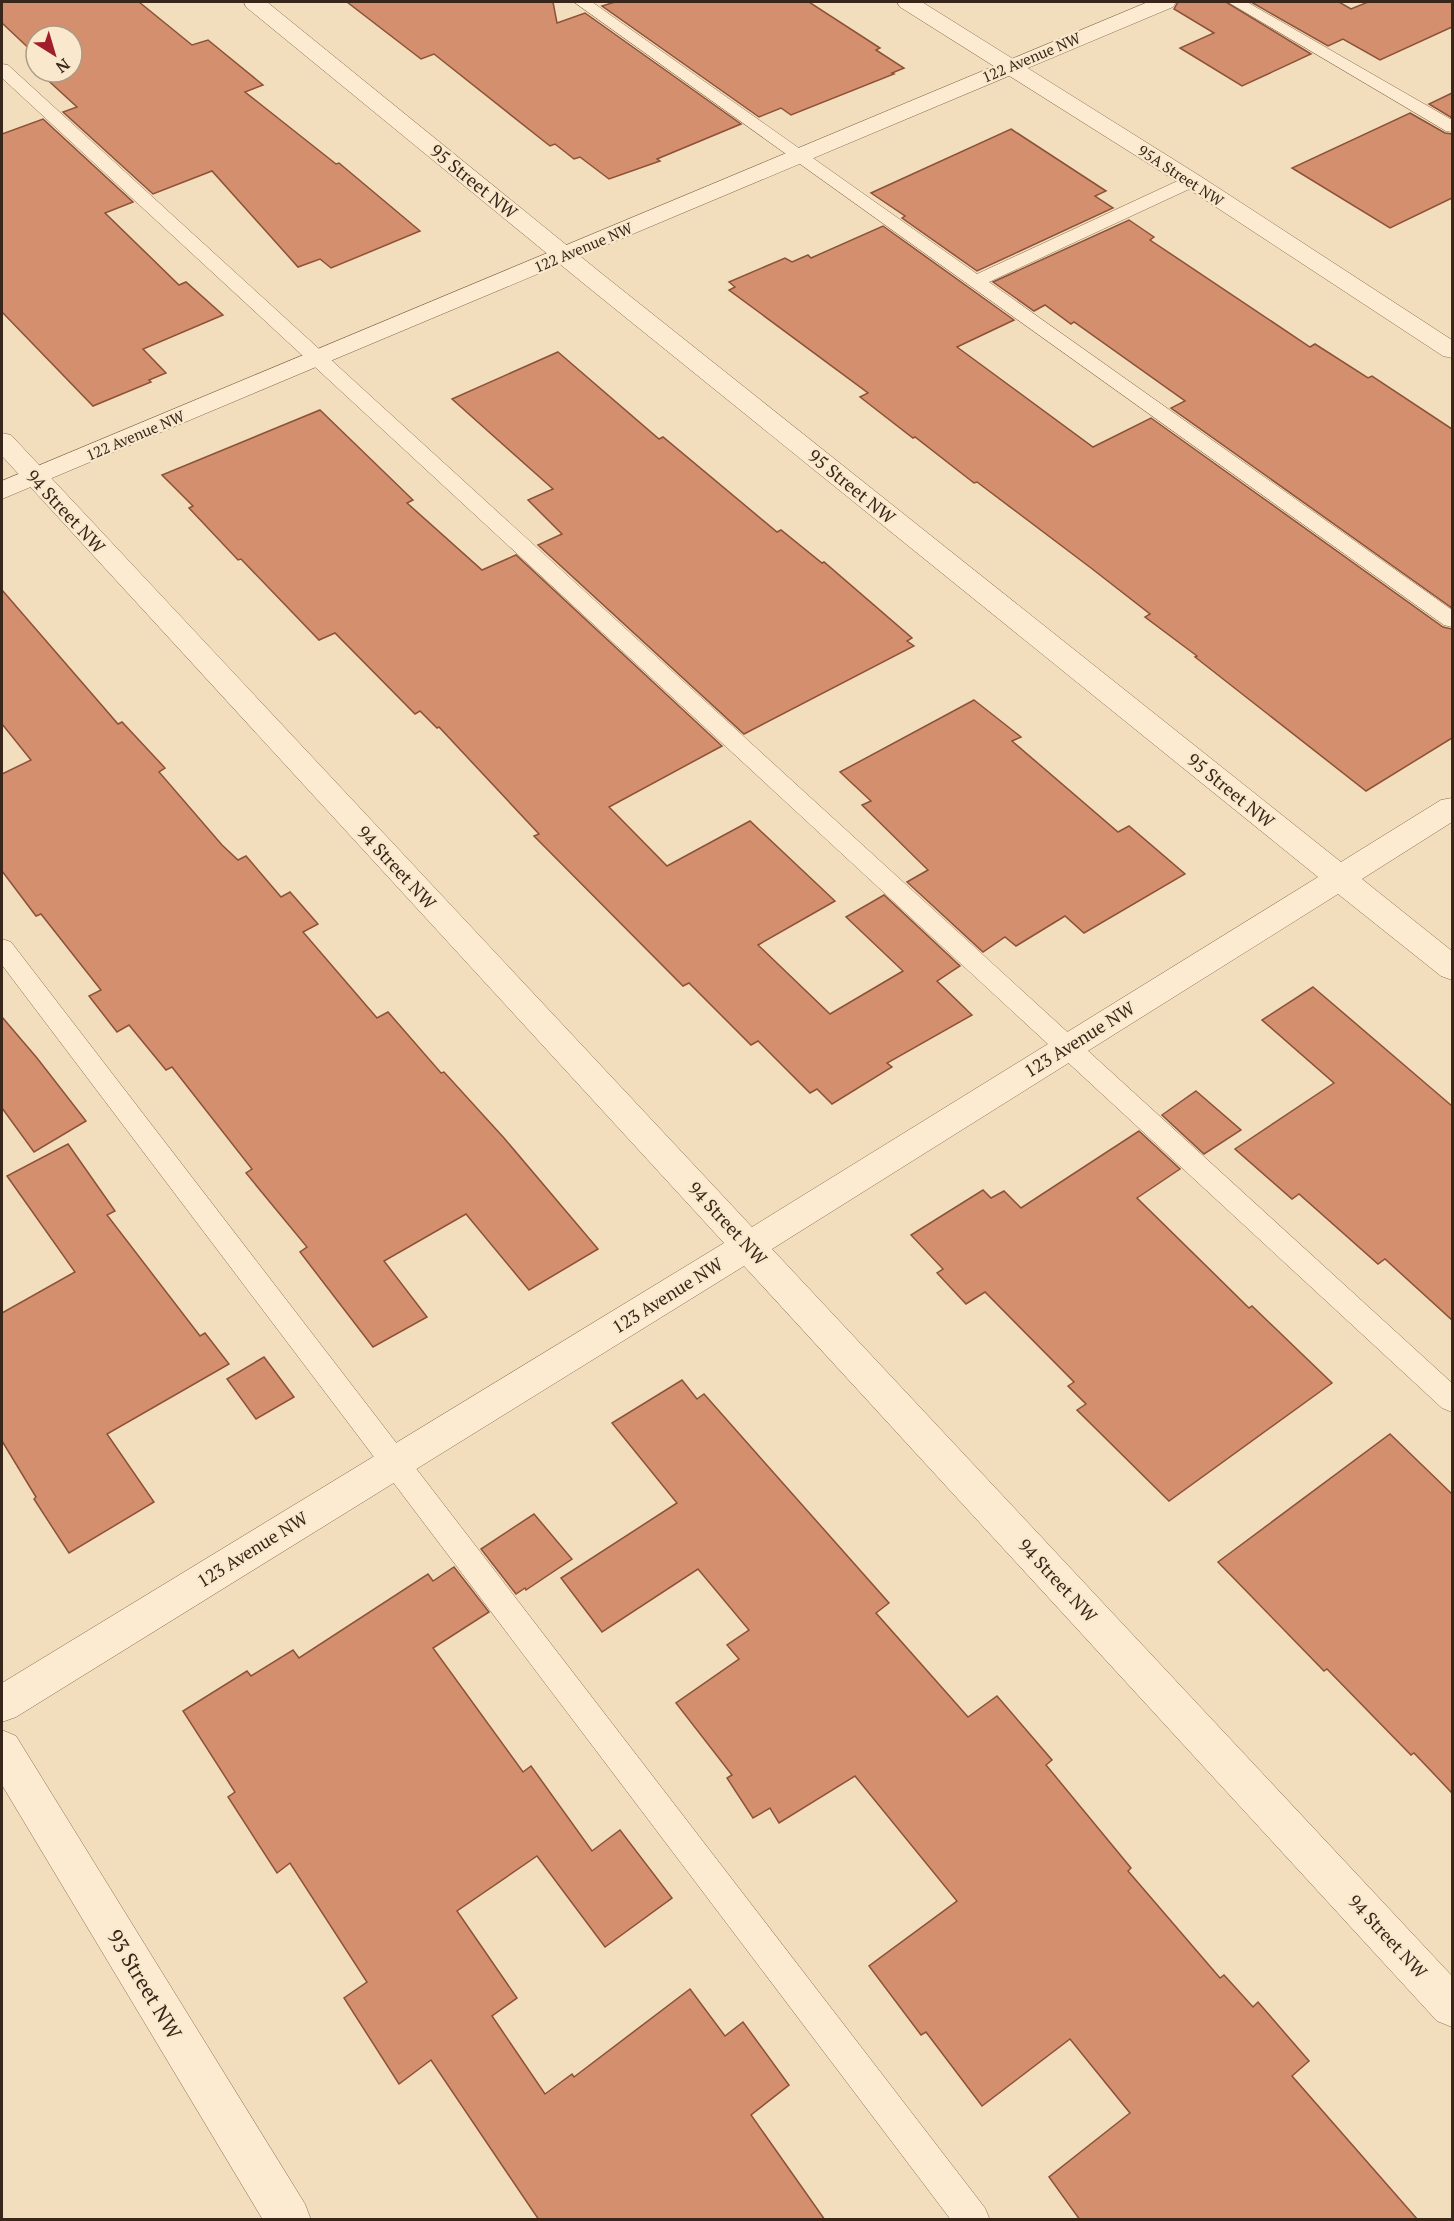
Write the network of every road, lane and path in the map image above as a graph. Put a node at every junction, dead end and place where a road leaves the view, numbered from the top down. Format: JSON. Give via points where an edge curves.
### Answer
{"nodes":[{"id":1,"x":254,"y":2,"type":"edge"},
{"id":2,"x":582,"y":2,"type":"edge"},
{"id":3,"x":908,"y":2,"type":"edge"},
{"id":4,"x":1165,"y":2,"type":"edge"},
{"id":5,"x":1236,"y":2,"type":"edge"},
{"id":6,"x":1010,"y":66,"type":"junction"},
{"id":7,"x":2,"y":69,"type":"edge"},
{"id":8,"x":1452,"y":127,"type":"edge"},
{"id":9,"x":799,"y":156,"type":"junction"},
{"id":10,"x":1192,"y":181,"type":"junction"},
{"id":11,"x":563,"y":255,"type":"junction"},
{"id":12,"x":976,"y":281,"type":"junction"},
{"id":13,"x":1452,"y":351,"type":"edge"},
{"id":14,"x":317,"y":359,"type":"junction"},
{"id":15,"x":2,"y":441,"type":"edge"},
{"id":16,"x":35,"y":477,"type":"junction"},
{"id":17,"x":2,"y":491,"type":"edge"},
{"id":18,"x":1452,"y":620,"type":"edge"},
{"id":19,"x":1452,"y":808,"type":"edge"},
{"id":20,"x":1340,"y":877,"type":"junction"},
{"id":21,"x":2,"y":948,"type":"edge"},
{"id":22,"x":1452,"y":968,"type":"edge"},
{"id":23,"x":1067,"y":1046,"type":"junction"},
{"id":24,"x":748,"y":1245,"type":"junction"},
{"id":25,"x":1452,"y":1400,"type":"edge"},
{"id":26,"x":394,"y":1462,"type":"junction"},
{"id":27,"x":2,"y":1704,"type":"edge"},
{"id":28,"x":2,"y":1749,"type":"edge"},
{"id":29,"x":1452,"y":2006,"type":"edge"},
{"id":30,"x":289,"y":2220,"type":"edge"},
{"id":31,"x":973,"y":2220,"type":"edge"}],
"edges":[{"from":1,"to":11,"type":"street","name":"95 Street NW"},
{"from":2,"to":9,"type":"lane"},
{"from":3,"to":6,"type":"street","name":"95A Street NW"},
{"from":4,"to":6,"type":"street","name":"122 Avenue NW"},
{"from":5,"to":8,"type":"lane"},
{"from":6,"to":9,"type":"street","name":"122 Avenue NW"},
{"from":6,"to":10,"type":"street","name":"95A Street NW"},
{"from":7,"to":14,"type":"lane"},
{"from":9,"to":11,"type":"street","name":"122 Avenue NW"},
{"from":9,"to":12,"type":"lane"},
{"from":10,"to":12,"type":"lane"},
{"from":10,"to":13,"type":"street","name":"95A Street NW"},
{"from":11,"to":14,"type":"street","name":"122 Avenue NW"},
{"from":11,"to":20,"type":"street","name":"95 Street NW"},
{"from":12,"to":18,"type":"lane"},
{"from":14,"to":16,"type":"street","name":"122 Avenue NW"},
{"from":14,"to":23,"type":"lane"},
{"from":15,"to":16,"type":"street","name":"94 Street NW"},
{"from":16,"to":17,"type":"street","name":"122 Avenue NW"},
{"from":16,"to":24,"type":"street","name":"94 Street NW"},
{"from":19,"to":20,"type":"street","name":"123 Avenue NW"},
{"from":20,"to":22,"type":"street","name":"95 Street NW"},
{"from":20,"to":23,"type":"street","name":"123 Avenue NW"},
{"from":21,"to":26,"type":"lane"},
{"from":23,"to":24,"type":"street","name":"123 Avenue NW"},
{"from":23,"to":25,"type":"lane"},
{"from":24,"to":26,"type":"street","name":"123 Avenue NW"},
{"from":24,"to":29,"type":"street","name":"94 Street NW"},
{"from":26,"to":27,"type":"street","name":"123 Avenue NW"},
{"from":26,"to":31,"type":"lane"},
{"from":28,"to":30,"type":"street","name":"93 Street NW"}]}
